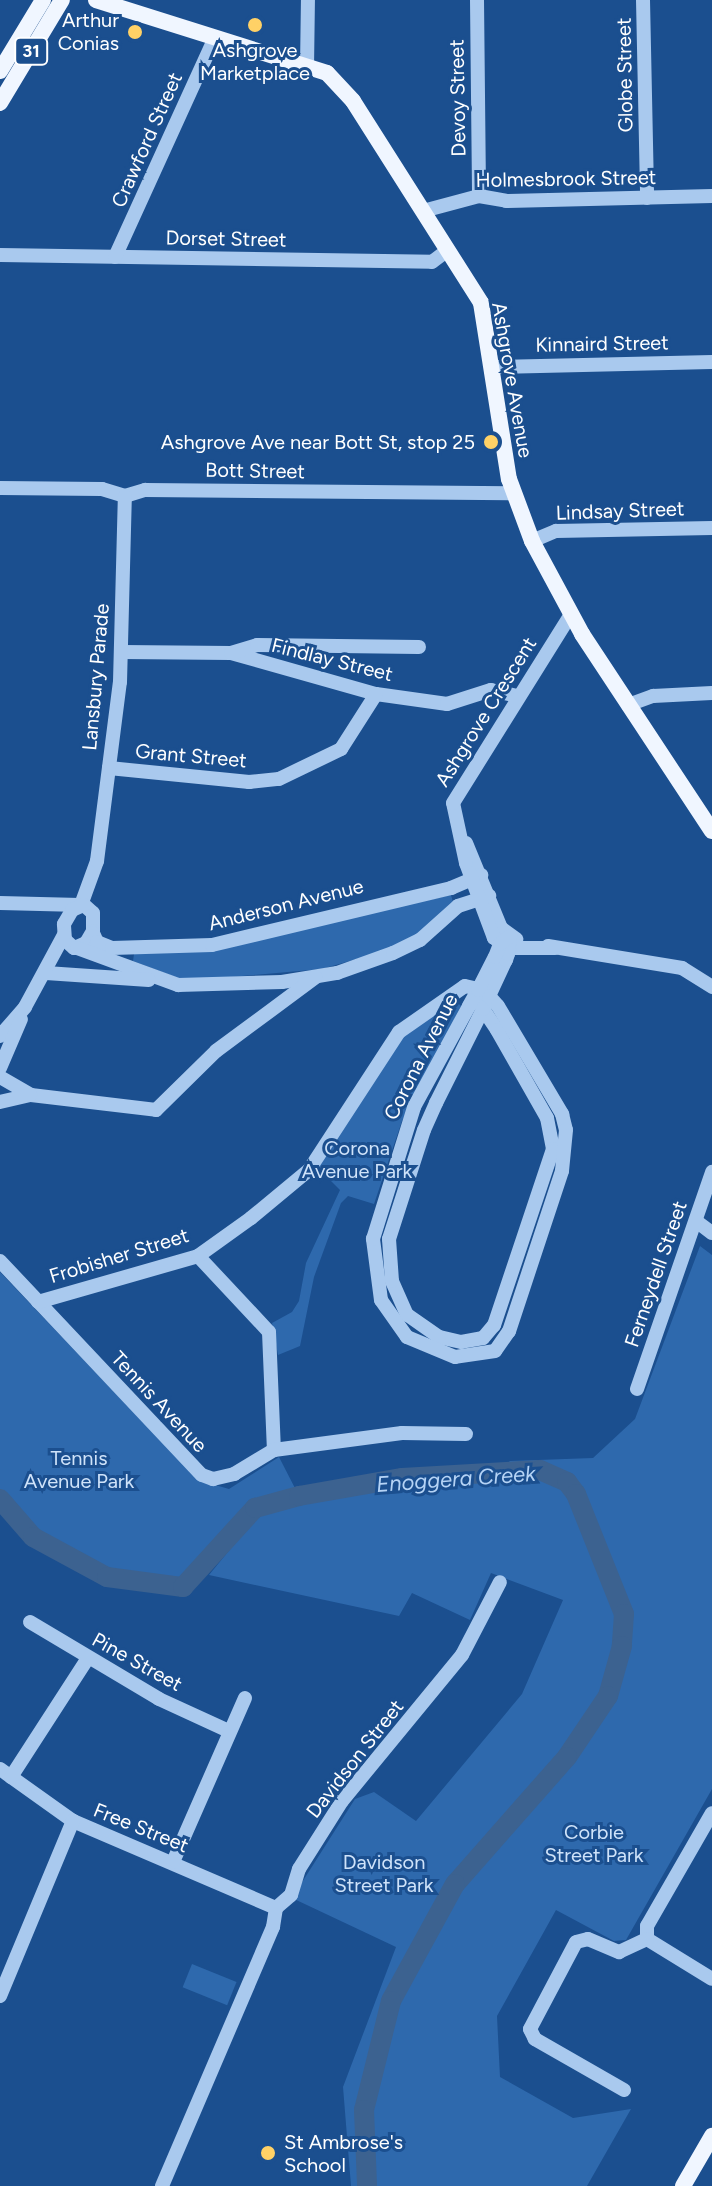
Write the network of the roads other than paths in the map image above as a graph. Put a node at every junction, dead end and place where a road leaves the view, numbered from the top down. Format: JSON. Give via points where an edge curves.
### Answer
{"nodes":[{"id":1,"x":43,"y":0,"type":"edge"},
{"id":2,"x":62,"y":0,"type":"edge"},
{"id":3,"x":96,"y":0,"type":"edge"},
{"id":4,"x":308,"y":0,"type":"edge"},
{"id":5,"x":477,"y":0,"type":"edge"},
{"id":6,"x":643,"y":0,"type":"edge"},
{"id":7,"x":215,"y":38,"type":"junction"},
{"id":8,"x":307,"y":68,"type":"junction"},
{"id":9,"x":0,"y":71,"type":"edge"},
{"id":10,"x":0,"y":103,"type":"edge"},
{"id":11,"x":479,"y":196,"type":"junction"},
{"id":12,"x":712,"y":196,"type":"edge"},
{"id":13,"x":647,"y":198,"type":"junction"},
{"id":14,"x":423,"y":211,"type":"junction"},
{"id":15,"x":448,"y":250,"type":"junction"},
{"id":16,"x":0,"y":255,"type":"edge"},
{"id":17,"x":115,"y":257,"type":"junction"},
{"id":18,"x":712,"y":362,"type":"edge"},
{"id":19,"x":494,"y":367,"type":"junction"},
{"id":20,"x":0,"y":488,"type":"edge"},
{"id":21,"x":512,"y":493,"type":"junction"},
{"id":22,"x":125,"y":496,"type":"junction"},
{"id":23,"x":712,"y":528,"type":"edge"},
{"id":24,"x":532,"y":541,"type":"junction"},
{"id":25,"x":571,"y":614,"type":"junction"},
{"id":26,"x":419,"y":647,"type":"dead end"},
{"id":27,"x":122,"y":652,"type":"junction"},
{"id":28,"x":231,"y":653,"type":"junction"},
{"id":29,"x":712,"y":693,"type":"edge"},
{"id":30,"x":376,"y":694,"type":"junction"},
{"id":31,"x":517,"y":696,"type":"junction"},
{"id":32,"x":628,"y":705,"type":"junction"},
{"id":33,"x":109,"y":768,"type":"junction"},
{"id":34,"x":712,"y":831,"type":"edge"},
{"id":35,"x":97,"y":861,"type":"junction"},
{"id":36,"x":476,"y":877,"type":"junction"},
{"id":37,"x":447,"y":889,"type":"junction"},
{"id":38,"x":484,"y":897,"type":"junction"},
{"id":39,"x":0,"y":903,"type":"edge"},
{"id":40,"x":80,"y":905,"type":"junction"},
{"id":41,"x":40,"y":907,"type":"junction"},
{"id":42,"x":452,"y":911,"type":"junction"},
{"id":43,"x":93,"y":928,"type":"junction"},
{"id":44,"x":64,"y":932,"type":"junction"},
{"id":45,"x":507,"y":943,"type":"junction"},
{"id":46,"x":133,"y":947,"type":"junction"},
{"id":47,"x":76,"y":948,"type":"junction"},
{"id":48,"x":126,"y":967,"type":"junction"},
{"id":49,"x":46,"y":973,"type":"junction"},
{"id":50,"x":317,"y":977,"type":"junction"},
{"id":51,"x":154,"y":979,"type":"junction"},
{"id":52,"x":282,"y":982,"type":"junction"},
{"id":53,"x":712,"y":987,"type":"edge"},
{"id":54,"x":483,"y":998,"type":"junction"},
{"id":55,"x":25,"y":1007,"type":"junction"},
{"id":56,"x":276,"y":1008,"type":"junction"},
{"id":57,"x":0,"y":1036,"type":"edge"},
{"id":58,"x":0,"y":1068,"type":"edge"},
{"id":59,"x":0,"y":1077,"type":"edge"},
{"id":60,"x":31,"y":1095,"type":"junction"},
{"id":61,"x":0,"y":1102,"type":"edge"},
{"id":62,"x":712,"y":1172,"type":"edge"},
{"id":63,"x":696,"y":1221,"type":"junction"},
{"id":64,"x":712,"y":1233,"type":"edge"},
{"id":65,"x":198,"y":1256,"type":"junction"},
{"id":66,"x":0,"y":1261,"type":"edge"},
{"id":67,"x":38,"y":1302,"type":"junction"},
{"id":68,"x":637,"y":1389,"type":"dead end"},
{"id":69,"x":466,"y":1434,"type":"dead end"},
{"id":70,"x":274,"y":1450,"type":"junction"},
{"id":71,"x":500,"y":1582,"type":"dead end"},
{"id":72,"x":30,"y":1622,"type":"dead end"},
{"id":73,"x":88,"y":1658,"type":"junction"},
{"id":74,"x":245,"y":1698,"type":"dead end"},
{"id":75,"x":229,"y":1731,"type":"junction"},
{"id":76,"x":6,"y":1773,"type":"edge"},
{"id":77,"x":712,"y":1813,"type":"edge"},
{"id":78,"x":73,"y":1821,"type":"junction"},
{"id":79,"x":173,"y":1862,"type":"junction"},
{"id":80,"x":276,"y":1908,"type":"junction"},
{"id":81,"x":647,"y":1939,"type":"junction"},
{"id":82,"x":712,"y":1979,"type":"edge"},
{"id":83,"x":0,"y":1996,"type":"edge"},
{"id":84,"x":613,"y":2088,"type":"dead end"},
{"id":85,"x":712,"y":2136,"type":"edge"},
{"id":86,"x":162,"y":2186,"type":"edge"},
{"id":87,"x":683,"y":2186,"type":"edge"}],
"edges":[{"from":1,"to":9,"type":"main road","number":"31"},
{"from":2,"to":10,"type":"main road","number":"31"},
{"from":3,"to":7,"type":"main road","name":"Ashgrove Avenue"},
{"from":4,"to":8,"type":"street"},
{"from":5,"to":11,"type":"street","name":"Devoy Street"},
{"from":6,"to":13,"type":"street","name":"Globe Street"},
{"from":7,"to":8,"type":"main road","name":"Ashgrove Avenue"},
{"from":7,"to":17,"type":"street","name":"Crawford Street"},
{"from":8,"to":14,"type":"main road","name":"Ashgrove Avenue","via":[[335,77]]},
{"from":11,"to":13,"type":"street","name":"Holmesbrook Street","via":[[506,201]]},
{"from":11,"to":14,"type":"street","name":"Holmesbrook Street"},
{"from":12,"to":13,"type":"street","name":"Holmesbrook Street"},
{"from":14,"to":15,"type":"main road","name":"Ashgrove Avenue"},
{"from":15,"to":17,"type":"street","name":"Dorset Street","via":[[432,262]]},
{"from":15,"to":19,"type":"main road","name":"Ashgrove Avenue","via":[[481,303]]},
{"from":16,"to":17,"type":"street","name":"Dorset Street"},
{"from":18,"to":19,"type":"street","name":"Kinnaird Street"},
{"from":19,"to":21,"type":"main road","name":"Ashgrove Avenue"},
{"from":20,"to":22,"type":"street","name":"Bott Street","via":[[102,489]]},
{"from":21,"to":22,"type":"street","name":"Bott Street","via":[[145,490]]},
{"from":21,"to":24,"type":"main road","name":"Ashgrove Avenue"},
{"from":22,"to":27,"type":"street","name":"Lansbury Parade"},
{"from":23,"to":24,"type":"street","name":"Lindsay Street","via":[[556,531]]},
{"from":24,"to":25,"type":"main road","name":"Ashgrove Avenue"},
{"from":25,"to":31,"type":"street","name":"Ashgrove Crescent"},
{"from":25,"to":32,"type":"main road","name":"Ashgrove Avenue"},
{"from":26,"to":28,"type":"street","name":"Findlay Street","via":[[257,645]]},
{"from":27,"to":28,"type":"street","name":"Findlay Street"},
{"from":27,"to":33,"type":"street","name":"Lansbury Parade"},
{"from":28,"to":30,"type":"street","name":"Findlay Street"},
{"from":29,"to":32,"type":"street","via":[[665,694]]},
{"from":30,"to":31,"type":"street","name":"Findlay Street","via":[[447,704],[491,690]]},
{"from":30,"to":33,"type":"street","name":"Grant Street","via":[[341,749],[279,779],[249,782]]},
{"from":31,"to":36,"type":"street","name":"Ashgrove Crescent","via":[[455,794],[453,809]]},
{"from":32,"to":34,"type":"main road","name":"Ashgrove Avenue"},
{"from":33,"to":35,"type":"street","name":"Lansbury Parade"},
{"from":35,"to":40,"type":"street","name":"Lansbury Parade"},
{"from":35,"to":43,"type":"street","name":"Lansbury Parade"},
{"from":36,"to":37,"type":"street","name":"Anderson Avenue"},
{"from":36,"to":38,"type":"street","name":"Ashgrove Crescent"},
{"from":37,"to":42,"type":"street","via":[[457,898]]},
{"from":37,"to":46,"type":"street","name":"Anderson Avenue","via":[[216,945]]},
{"from":38,"to":42,"type":"street"},
{"from":38,"to":45,"type":"street","name":"Ashgrove Crescent"},
{"from":39,"to":41,"type":"street"},
{"from":40,"to":41,"type":"street"},
{"from":40,"to":43,"type":"street","via":[[91,910]]},
{"from":40,"to":44,"type":"street","name":"Lansbury Parade","via":[[70,912]]},
{"from":41,"to":44,"type":"street","via":[[55,915]]},
{"from":42,"to":50,"type":"street","via":[[401,950]]},
{"from":43,"to":46,"type":"street","name":"Anderson Avenue","via":[[105,946]]},
{"from":43,"to":47,"type":"street"},
{"from":44,"to":47,"type":"street"},
{"from":44,"to":49,"type":"street"},
{"from":45,"to":53,"type":"street","via":[[682,968]]},
{"from":45,"to":54,"type":"street","name":"Corona Avenue"},
{"from":46,"to":48,"type":"street","via":[[124,955]]},
{"from":47,"to":48,"type":"street"},
{"from":47,"to":49,"type":"street"},
{"from":48,"to":51,"type":"street"},
{"from":49,"to":51,"type":"street"},
{"from":49,"to":55,"type":"street"},
{"from":50,"to":52,"type":"street"},
{"from":50,"to":56,"type":"street"},
{"from":51,"to":52,"type":"street","via":[[185,986]]},
{"from":52,"to":56,"type":"street","via":[[288,991]]},
{"from":54,"to":54,"type":"street","name":"Corona Avenue","via":[[405,1130],[374,1226],[376,1276],[383,1305],[398,1328],[438,1353],[486,1356],[502,1343],[506,1317],[562,1171],[566,1130],[562,1114]]},
{"from":54,"to":65,"type":"street","name":"Frobisher Street","via":[[460,986],[399,1032],[303,1178]]},
{"from":55,"to":57,"type":"street"},
{"from":55,"to":58,"type":"street"},
{"from":56,"to":60,"type":"street","via":[[216,1051],[156,1110]]},
{"from":59,"to":60,"type":"street"},
{"from":60,"to":61,"type":"street"},
{"from":62,"to":63,"type":"street","name":"Ferneydell Street"},
{"from":63,"to":64,"type":"street"},
{"from":63,"to":68,"type":"street","name":"Ferneydell Street"},
{"from":65,"to":67,"type":"street","name":"Frobisher Street"},
{"from":65,"to":70,"type":"street","via":[[269,1332]]},
{"from":66,"to":67,"type":"street","name":"Tennis Avenue"},
{"from":67,"to":70,"type":"street","name":"Tennis Avenue","via":[[202,1475],[213,1479],[234,1474]]},
{"from":69,"to":70,"type":"street","name":"Tennis Avenue","via":[[402,1433]]},
{"from":71,"to":80,"type":"street","name":"Davidson Street","via":[[462,1655],[342,1801],[299,1869],[291,1895]]},
{"from":72,"to":73,"type":"street","name":"Pine Street"},
{"from":73,"to":75,"type":"street","name":"Pine Street"},
{"from":73,"to":76,"type":"street"},
{"from":74,"to":75,"type":"street"},
{"from":75,"to":79,"type":"street"},
{"from":76,"to":78,"type":"street","name":"Free Street"},
{"from":77,"to":81,"type":"street","via":[[647,1926]]},
{"from":78,"to":79,"type":"street","name":"Free Street"},
{"from":78,"to":83,"type":"street"},
{"from":79,"to":80,"type":"street","name":"Free Street"},
{"from":80,"to":86,"type":"street","name":"Davidson Street","via":[[273,1927]]},
{"from":81,"to":82,"type":"street"},
{"from":81,"to":84,"type":"street","via":[[619,1952],[588,1939],[576,1942],[530,2029],[535,2039]]},
{"from":85,"to":87,"type":"main road"}]}
